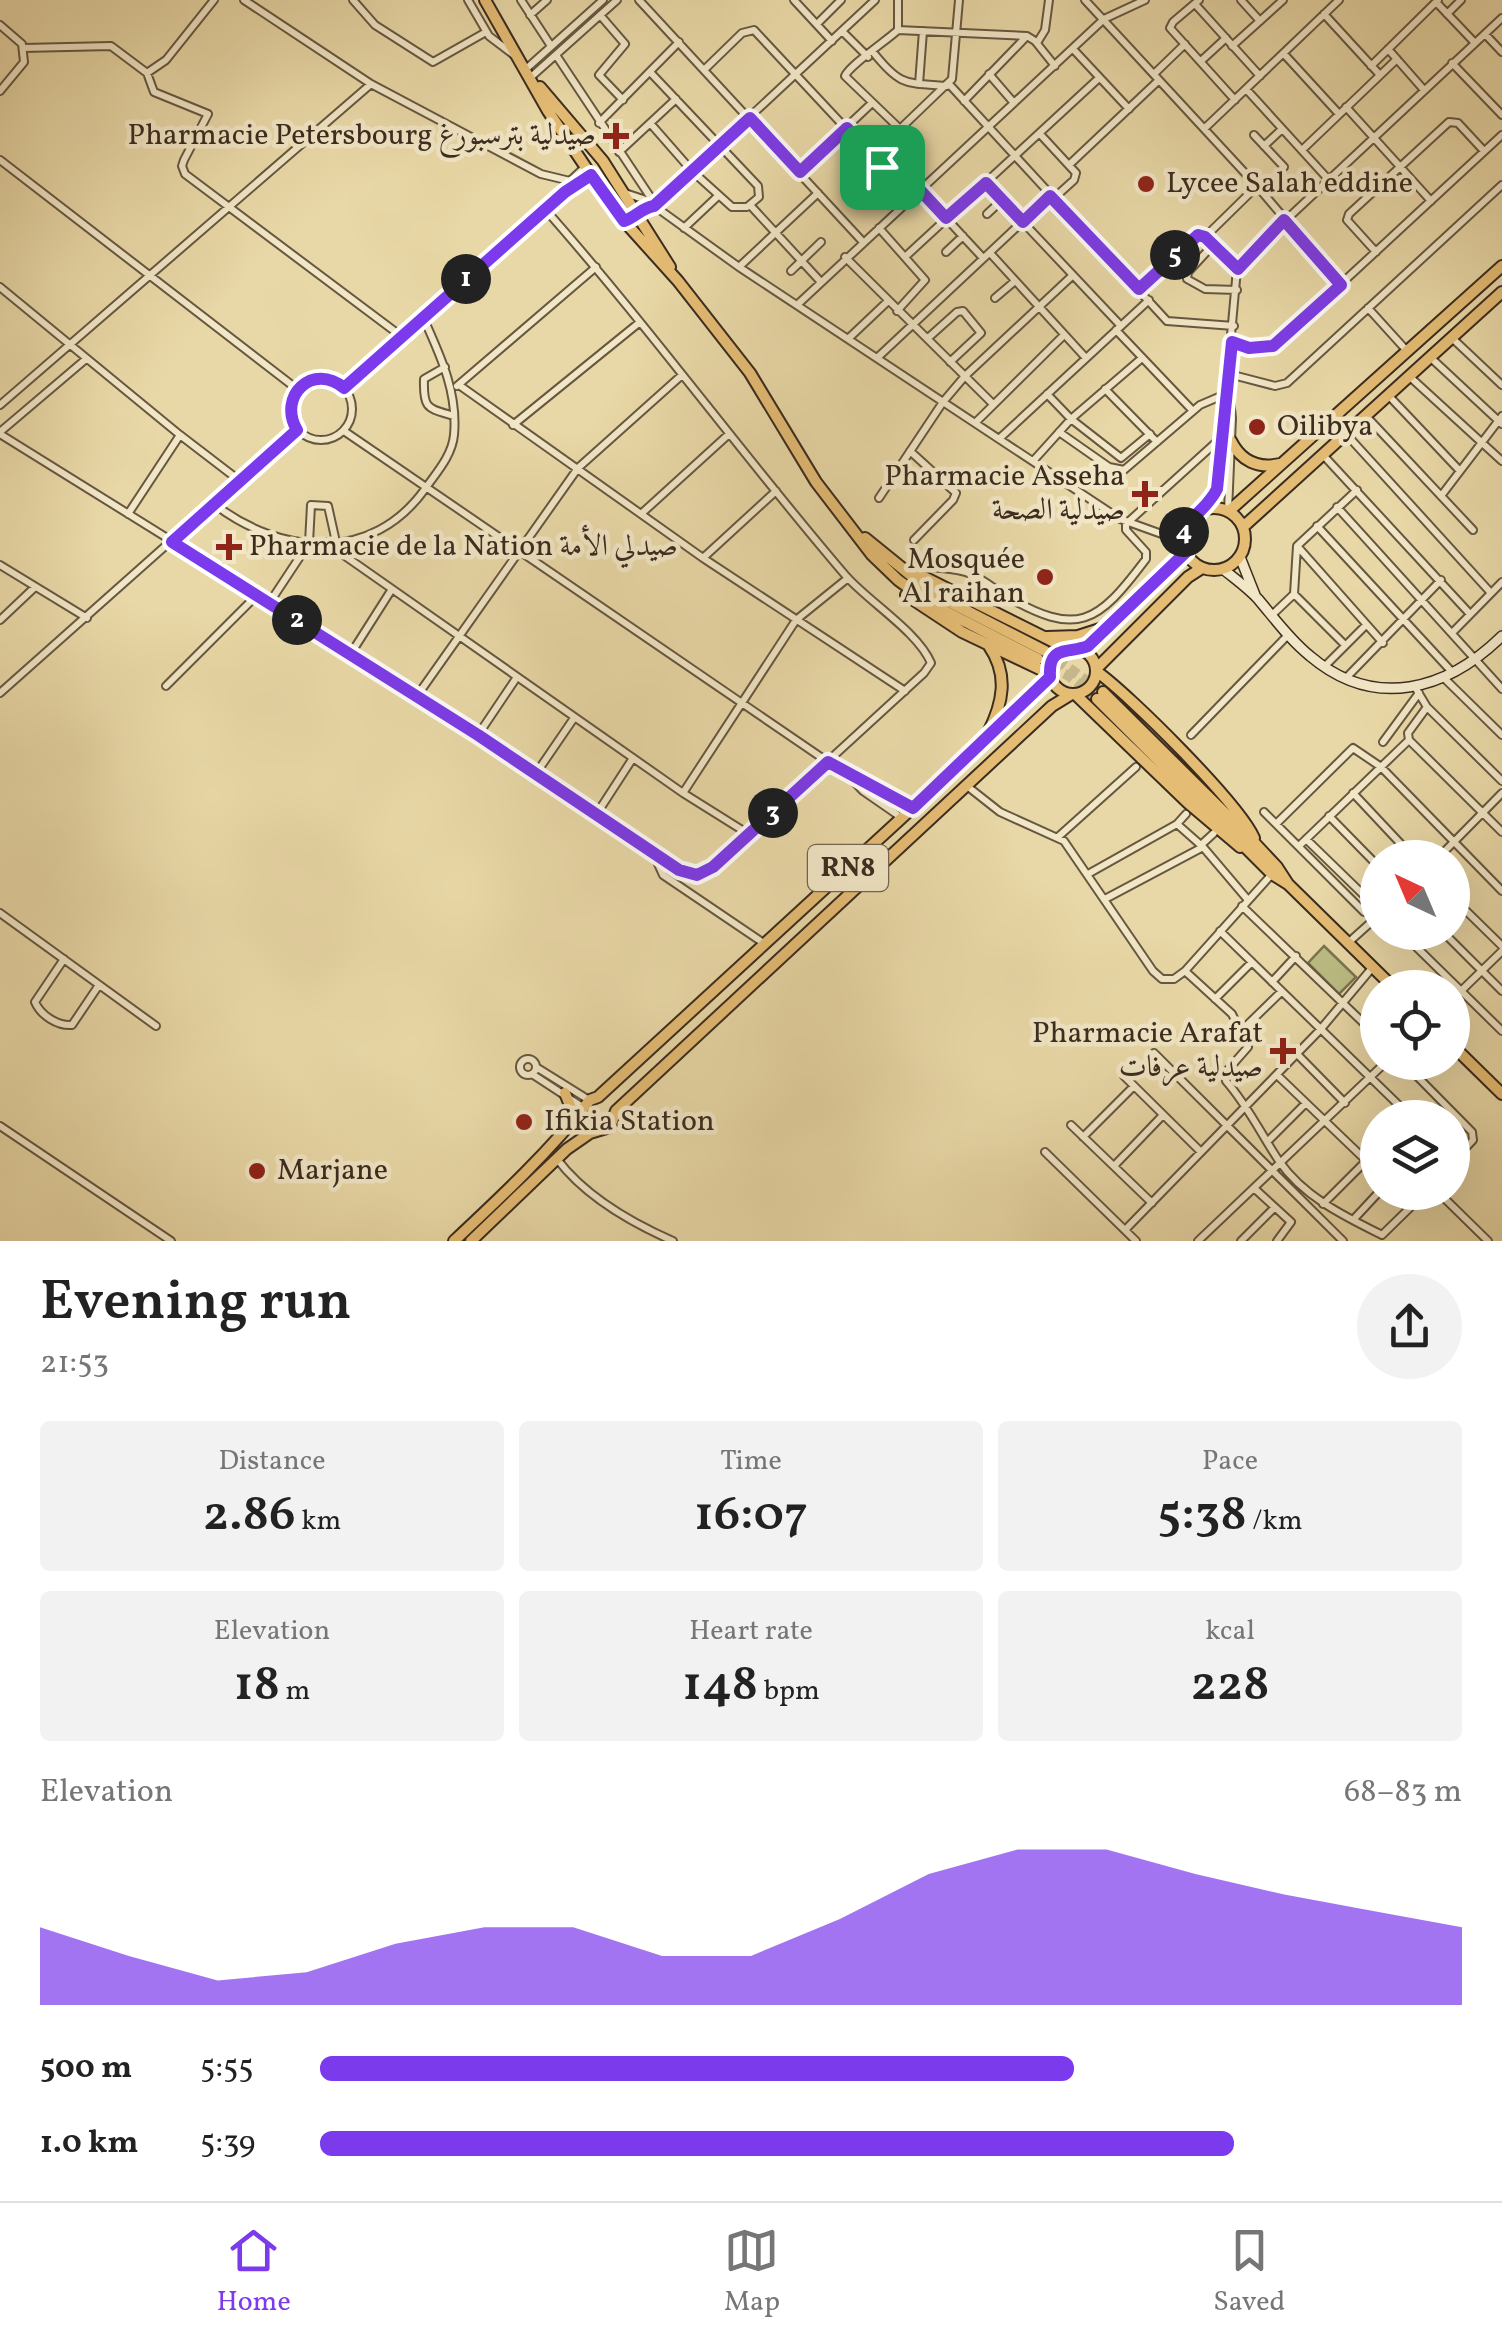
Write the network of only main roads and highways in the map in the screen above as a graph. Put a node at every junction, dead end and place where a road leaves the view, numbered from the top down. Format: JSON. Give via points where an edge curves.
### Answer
{"nodes":[{"id":1,"x":485,"y":0,"type":"edge"},
{"id":2,"x":528,"y":73,"type":"junction"},
{"id":3,"x":599,"y":156,"type":"junction"},
{"id":4,"x":587,"y":169,"type":"junction"},
{"id":5,"x":637,"y":212,"type":"junction"},
{"id":6,"x":624,"y":221,"type":"junction"},
{"id":7,"x":1502,"y":266,"type":"edge"},
{"id":8,"x":678,"y":281,"type":"junction"},
{"id":9,"x":1502,"y":292,"type":"edge"},
{"id":10,"x":1227,"y":438,"type":"road end"},
{"id":11,"x":1285,"y":462,"type":"junction"},
{"id":12,"x":1228,"y":511,"type":"junction"},
{"id":13,"x":1243,"y":526,"type":"junction"},
{"id":14,"x":1184,"y":549,"type":"junction"},
{"id":15,"x":891,"y":567,"type":"junction"},
{"id":16,"x":1202,"y":568,"type":"junction"},
{"id":17,"x":1113,"y":622,"type":"junction"},
{"id":18,"x":1040,"y":636,"type":"junction"},
{"id":19,"x":988,"y":646,"type":"junction"},
{"id":20,"x":1068,"y":649,"type":"junction"},
{"id":21,"x":1082,"y":650,"type":"junction"},
{"id":22,"x":1041,"y":655,"type":"tunnel mouth"},
{"id":23,"x":1096,"y":670,"type":"junction"},
{"id":24,"x":1050,"y":676,"type":"junction"},
{"id":25,"x":1073,"y":695,"type":"junction"},
{"id":26,"x":1100,"y":696,"type":"tunnel mouth"},
{"id":27,"x":980,"y":746,"type":"junction"},
{"id":28,"x":1253,"y":848,"type":"junction"},
{"id":29,"x":1288,"y":884,"type":"junction"},
{"id":30,"x":1375,"y":970,"type":"edge"},
{"id":31,"x":1470,"y":1063,"type":"edge"},
{"id":32,"x":565,"y":1094,"type":"road end"},
{"id":33,"x":1502,"y":1094,"type":"edge"},
{"id":34,"x":589,"y":1105,"type":"junction"},
{"id":35,"x":616,"y":1111,"type":"junction"},
{"id":36,"x":571,"y":1126,"type":"junction"},
{"id":37,"x":597,"y":1130,"type":"junction"},
{"id":38,"x":454,"y":1241,"type":"edge"},
{"id":39,"x":471,"y":1241,"type":"edge"}],
"edges":[{"from":1,"to":2,"type":"main road"},
{"from":2,"to":3,"type":"main road"},
{"from":2,"to":4,"type":"main road"},
{"from":3,"to":4,"type":"main road","via":[[590,158]]},
{"from":3,"to":5,"type":"main road"},
{"from":4,"to":6,"type":"main road"},
{"from":5,"to":6,"type":"main road"},
{"from":5,"to":8,"type":"main road"},
{"from":6,"to":8,"type":"main road"},
{"from":7,"to":11,"type":"main road"},
{"from":8,"to":15,"type":"main road","via":[[760,387],[816,482]]},
{"from":9,"to":13,"type":"main road"},
{"from":10,"to":11,"type":"main road","via":[[1253,464]]},
{"from":11,"to":12,"type":"main road"},
{"from":12,"to":13,"type":"main road"},
{"from":12,"to":14,"type":"main road","via":[[1204,510],[1186,525]]},
{"from":13,"to":16,"type":"main road","via":[[1240,556],[1223,569]]},
{"from":14,"to":16,"type":"main road"},
{"from":14,"to":17,"type":"main road"},
{"from":15,"to":18,"type":"main road","via":[[916,573]]},
{"from":15,"to":19,"type":"main road","via":[[899,589],[921,607]]},
{"from":15,"to":22,"type":"main road","via":[[931,604]]},
{"from":16,"to":23,"type":"main road"},
{"from":17,"to":18,"type":"main road","via":[[1078,636]]},
{"from":17,"to":21,"type":"main road"},
{"from":18,"to":20,"type":"main road"},
{"from":19,"to":24,"type":"main road"},
{"from":19,"to":27,"type":"main road","via":[[999,665],[1002,694]]},
{"from":20,"to":21,"type":"main road"},
{"from":20,"to":24,"type":"main road","via":[[1052,660]]},
{"from":21,"to":23,"type":"main road"},
{"from":23,"to":25,"type":"main road","via":[[1089,688]]},
{"from":23,"to":28,"type":"main road","via":[[1250,828]]},
{"from":24,"to":25,"type":"main road"},
{"from":24,"to":27,"type":"main road","number":"RN8"},
{"from":25,"to":28,"type":"main road","via":[[1234,844]]},
{"from":25,"to":35,"type":"main road","number":"RN8","via":[[1052,706]]},
{"from":26,"to":28,"type":"main road"},
{"from":27,"to":34,"type":"main road","number":"RN8"},
{"from":28,"to":29,"type":"main road"},
{"from":28,"to":29,"type":"main road"},
{"from":29,"to":30,"type":"main road"},
{"from":31,"to":33,"type":"main road"},
{"from":32,"to":36,"type":"main road"},
{"from":34,"to":35,"type":"main road","via":[[612,1102]]},
{"from":34,"to":36,"type":"main road","number":"RN8"},
{"from":34,"to":37,"type":"main road","via":[[585,1122]]},
{"from":35,"to":37,"type":"main road","number":"RN8","via":[[610,1127]]},
{"from":36,"to":38,"type":"main road","number":"RN8"},
{"from":37,"to":39,"type":"main road","number":"RN8","via":[[557,1158]]}]}
